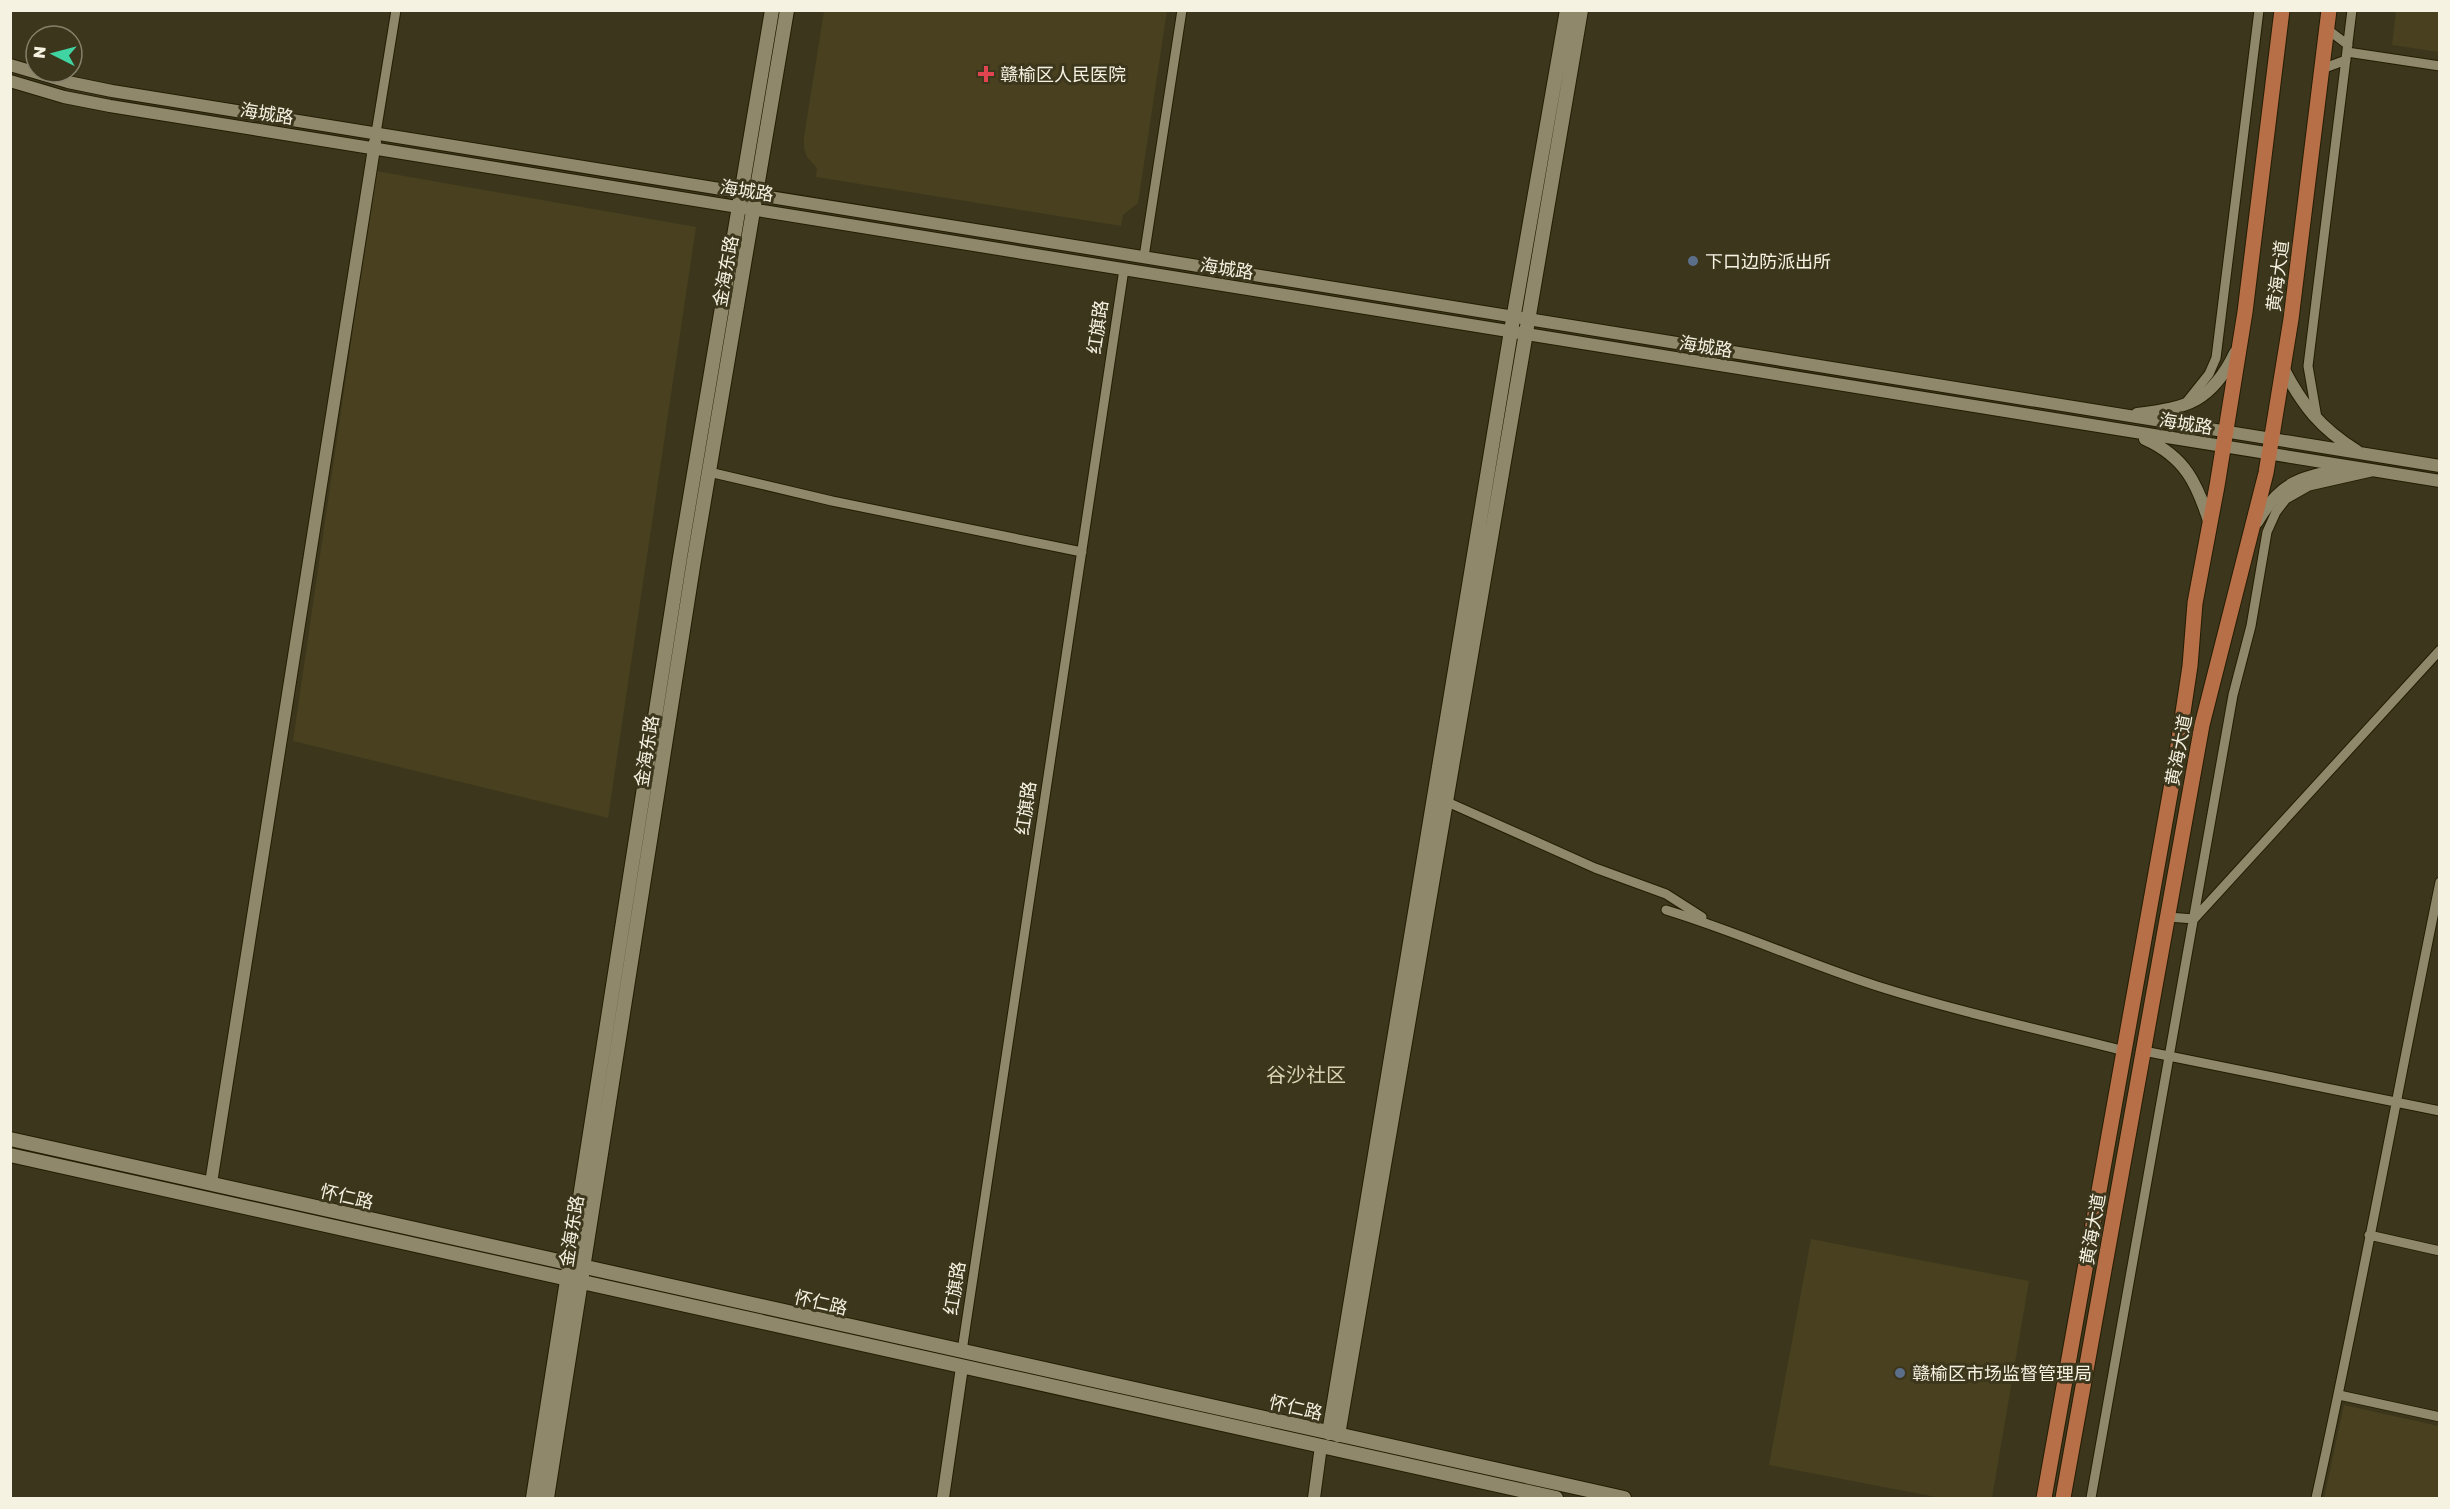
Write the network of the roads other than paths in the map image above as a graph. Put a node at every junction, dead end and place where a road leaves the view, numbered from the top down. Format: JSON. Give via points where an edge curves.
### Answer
{"nodes":[{"id":1,"x":396,"y":10,"type":"edge"},
{"id":2,"x":772,"y":10,"type":"edge"},
{"id":3,"x":787,"y":10,"type":"edge"},
{"id":4,"x":1182,"y":10,"type":"edge"},
{"id":5,"x":1567,"y":10,"type":"edge"},
{"id":6,"x":1581,"y":10,"type":"edge"},
{"id":7,"x":2259,"y":10,"type":"edge"},
{"id":8,"x":2282,"y":10,"type":"edge"},
{"id":9,"x":2329,"y":10,"type":"edge"},
{"id":10,"x":2352,"y":10,"type":"edge"},
{"id":11,"x":2327,"y":29,"type":"junction"},
{"id":12,"x":2347,"y":52,"type":"junction"},
{"id":13,"x":10,"y":65,"type":"edge"},
{"id":14,"x":2439,"y":66,"type":"edge"},
{"id":15,"x":2322,"y":69,"type":"junction"},
{"id":16,"x":10,"y":81,"type":"edge"},
{"id":17,"x":376,"y":133,"type":"junction"},
{"id":18,"x":375,"y":148,"type":"junction"},
{"id":19,"x":749,"y":194,"type":"junction"},
{"id":20,"x":746,"y":208,"type":"junction"},
{"id":21,"x":1144,"y":257,"type":"junction"},
{"id":22,"x":1124,"y":269,"type":"junction"},
{"id":23,"x":1518,"y":323,"type":"junction"},
{"id":24,"x":1525,"y":335,"type":"junction"},
{"id":25,"x":2240,"y":341,"type":"junction"},
{"id":26,"x":2283,"y":368,"type":"junction"},
{"id":27,"x":2184,"y":406,"type":"junction"},
{"id":28,"x":2121,"y":416,"type":"junction"},
{"id":29,"x":2317,"y":420,"type":"junction"},
{"id":30,"x":2130,"y":432,"type":"junction"},
{"id":31,"x":2224,"y":439,"type":"junction"},
{"id":32,"x":2271,"y":447,"type":"junction"},
{"id":33,"x":2360,"y":453,"type":"junction"},
{"id":34,"x":2439,"y":466,"type":"edge"},
{"id":35,"x":2356,"y":468,"type":"junction"},
{"id":36,"x":2375,"y":471,"type":"junction"},
{"id":37,"x":709,"y":472,"type":"junction"},
{"id":38,"x":2439,"y":481,"type":"edge"},
{"id":39,"x":2210,"y":524,"type":"junction"},
{"id":40,"x":2253,"y":528,"type":"junction"},
{"id":41,"x":1082,"y":552,"type":"junction"},
{"id":42,"x":2439,"y":650,"type":"edge"},
{"id":43,"x":1445,"y":801,"type":"junction"},
{"id":44,"x":2439,"y":882,"type":"edge"},
{"id":45,"x":1666,"y":910,"type":"dead end"},
{"id":46,"x":2168,"y":916,"type":"junction"},
{"id":47,"x":2194,"y":919,"type":"junction"},
{"id":48,"x":1711,"y":924,"type":"junction"},
{"id":49,"x":2125,"y":1051,"type":"junction"},
{"id":50,"x":2144,"y":1051,"type":"junction"},
{"id":51,"x":2170,"y":1056,"type":"junction"},
{"id":52,"x":2395,"y":1102,"type":"junction"},
{"id":53,"x":2439,"y":1112,"type":"edge"},
{"id":54,"x":10,"y":1139,"type":"edge"},
{"id":55,"x":10,"y":1155,"type":"edge"},
{"id":56,"x":211,"y":1184,"type":"junction"},
{"id":57,"x":2369,"y":1235,"type":"junction"},
{"id":58,"x":2439,"y":1251,"type":"edge"},
{"id":59,"x":577,"y":1266,"type":"junction"},
{"id":60,"x":574,"y":1280,"type":"junction"},
{"id":61,"x":962,"y":1351,"type":"junction"},
{"id":62,"x":962,"y":1366,"type":"junction"},
{"id":63,"x":2339,"y":1395,"type":"junction"},
{"id":64,"x":2439,"y":1417,"type":"edge"},
{"id":65,"x":1333,"y":1434,"type":"junction"},
{"id":66,"x":1321,"y":1446,"type":"junction"},
{"id":67,"x":533,"y":1498,"type":"edge"},
{"id":68,"x":547,"y":1498,"type":"edge"},
{"id":69,"x":943,"y":1498,"type":"edge"},
{"id":70,"x":1314,"y":1498,"type":"edge"},
{"id":71,"x":1556,"y":1498,"type":"edge"},
{"id":72,"x":1624,"y":1498,"type":"edge"},
{"id":73,"x":2044,"y":1498,"type":"edge"},
{"id":74,"x":2063,"y":1498,"type":"edge"},
{"id":75,"x":2091,"y":1498,"type":"edge"},
{"id":76,"x":2316,"y":1498,"type":"edge"}],
"edges":[{"from":1,"to":17,"type":"street"},
{"from":2,"to":19,"type":"main road","name":"金海东路"},
{"from":3,"to":19,"type":"main road","name":"金海东路"},
{"from":4,"to":21,"type":"street"},
{"from":5,"to":23,"type":"main road"},
{"from":6,"to":23,"type":"main road"},
{"from":7,"to":27,"type":"street","via":[[2216,358],[2209,374]]},
{"from":8,"to":25,"type":"main road","name":"黄海大道"},
{"from":9,"to":11,"type":"main road","name":"黄海大道"},
{"from":10,"to":12,"type":"street"},
{"from":11,"to":12,"type":"street"},
{"from":11,"to":15,"type":"main road","name":"黄海大道"},
{"from":12,"to":14,"type":"street"},
{"from":12,"to":15,"type":"street"},
{"from":12,"to":29,"type":"street","via":[[2308,366]]},
{"from":13,"to":17,"type":"street","name":"海城路","via":[[89,87]]},
{"from":15,"to":26,"type":"main road","name":"黄海大道"},
{"from":16,"to":18,"type":"street","name":"海城路","via":[[86,102]]},
{"from":17,"to":18,"type":"street"},
{"from":17,"to":19,"type":"street","name":"海城路"},
{"from":18,"to":20,"type":"street","name":"海城路"},
{"from":18,"to":56,"type":"street"},
{"from":19,"to":20,"type":"main road","name":"金海东路"},
{"from":19,"to":21,"type":"street","name":"海城路"},
{"from":20,"to":22,"type":"street","name":"海城路"},
{"from":20,"to":37,"type":"main road","name":"金海东路"},
{"from":20,"to":59,"type":"main road","name":"金海东路","via":[[680,557]]},
{"from":21,"to":23,"type":"street","name":"海城路"},
{"from":22,"to":23,"type":"street","name":"海城路"},
{"from":22,"to":41,"type":"street","name":"红旗路"},
{"from":23,"to":24,"type":"main road"},
{"from":23,"to":28,"type":"street","name":"海城路"},
{"from":23,"to":65,"type":"main road"},
{"from":24,"to":30,"type":"street","name":"海城路"},
{"from":24,"to":43,"type":"main road"},
{"from":25,"to":27,"type":"street","via":[[2227,370],[2211,391]]},
{"from":25,"to":31,"type":"main road","name":"黄海大道"},
{"from":26,"to":29,"type":"street"},
{"from":26,"to":32,"type":"main road","name":"黄海大道"},
{"from":27,"to":28,"type":"street"},
{"from":28,"to":31,"type":"street","name":"海城路"},
{"from":29,"to":33,"type":"street"},
{"from":30,"to":31,"type":"street","name":"海城路"},
{"from":30,"to":39,"type":"street","via":[[2173,453],[2198,489]]},
{"from":31,"to":32,"type":"street","name":"海城路"},
{"from":31,"to":39,"type":"main road","name":"黄海大道"},
{"from":32,"to":33,"type":"street","name":"海城路"},
{"from":32,"to":35,"type":"street","name":"海城路"},
{"from":32,"to":40,"type":"main road","name":"黄海大道"},
{"from":33,"to":34,"type":"street","name":"海城路"},
{"from":35,"to":36,"type":"street","name":"海城路"},
{"from":35,"to":40,"type":"street","via":[[2289,484],[2268,503]]},
{"from":36,"to":38,"type":"street","name":"海城路"},
{"from":36,"to":47,"type":"street","via":[[2296,492],[2276,512],[2266,532]]},
{"from":37,"to":41,"type":"street"},
{"from":37,"to":59,"type":"main road","name":"金海东路"},
{"from":39,"to":49,"type":"main road","name":"黄海大道","via":[[2195,603],[2174,772]]},
{"from":40,"to":46,"type":"main road","name":"黄海大道","via":[[2202,726]]},
{"from":41,"to":61,"type":"street","name":"红旗路"},
{"from":42,"to":47,"type":"street"},
{"from":43,"to":48,"type":"street","via":[[1596,868],[1666,894]]},
{"from":43,"to":65,"type":"main road"},
{"from":44,"to":52,"type":"street"},
{"from":45,"to":48,"type":"street"},
{"from":46,"to":47,"type":"street"},
{"from":46,"to":50,"type":"main road","name":"黄海大道"},
{"from":47,"to":51,"type":"street"},
{"from":48,"to":49,"type":"street","via":[[1875,985]]},
{"from":49,"to":73,"type":"main road","name":"黄海大道"},
{"from":50,"to":51,"type":"street"},
{"from":50,"to":74,"type":"main road","name":"黄海大道"},
{"from":51,"to":52,"type":"street"},
{"from":51,"to":75,"type":"street"},
{"from":52,"to":53,"type":"street"},
{"from":52,"to":57,"type":"street"},
{"from":54,"to":56,"type":"main road","name":"怀仁路"},
{"from":55,"to":60,"type":"main road","name":"怀仁路"},
{"from":56,"to":59,"type":"main road","name":"怀仁路"},
{"from":57,"to":58,"type":"street"},
{"from":57,"to":63,"type":"street"},
{"from":59,"to":60,"type":"main road","name":"金海东路"},
{"from":59,"to":61,"type":"main road","name":"怀仁路"},
{"from":60,"to":62,"type":"main road","name":"怀仁路"},
{"from":60,"to":67,"type":"main road","name":"金海东路"},
{"from":60,"to":68,"type":"main road","name":"金海东路"},
{"from":61,"to":65,"type":"main road","name":"怀仁路"},
{"from":62,"to":66,"type":"main road","name":"怀仁路"},
{"from":62,"to":69,"type":"street"},
{"from":63,"to":64,"type":"street"},
{"from":63,"to":76,"type":"street"},
{"from":65,"to":72,"type":"main road","name":"怀仁路"},
{"from":66,"to":70,"type":"street"},
{"from":66,"to":71,"type":"main road","name":"怀仁路"}]}
